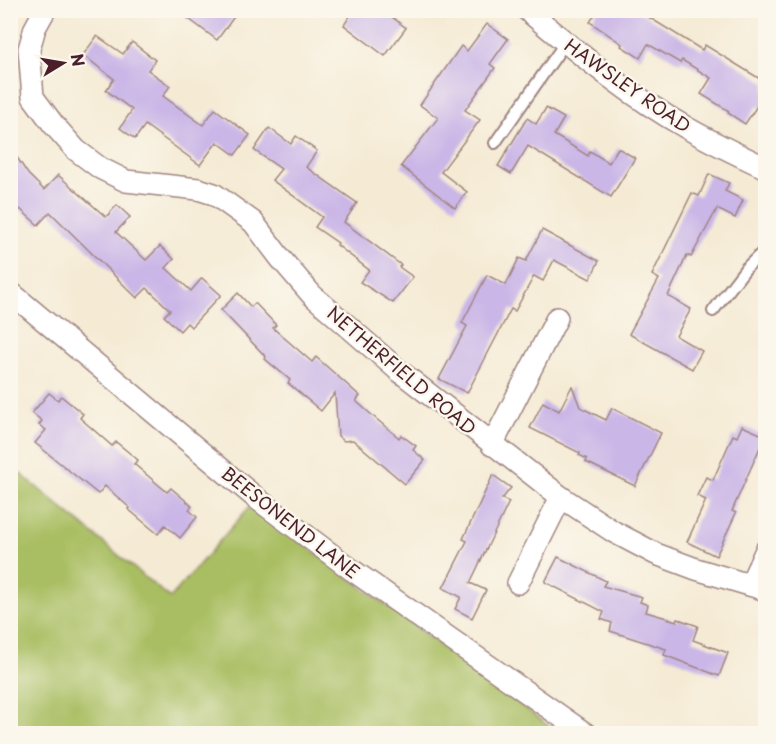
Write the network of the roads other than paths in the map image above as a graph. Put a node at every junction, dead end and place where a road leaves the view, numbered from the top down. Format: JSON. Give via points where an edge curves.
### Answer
{"nodes":[{"id":1,"x":45,"y":10,"type":"edge"},
{"id":2,"x":527,"y":10,"type":"edge"},
{"id":3,"x":565,"y":43,"type":"junction"},
{"id":4,"x":495,"y":143,"type":"dead end"},
{"id":5,"x":765,"y":168,"type":"edge"},
{"id":6,"x":765,"y":249,"type":"edge"},
{"id":7,"x":10,"y":292,"type":"edge"},
{"id":8,"x":713,"y":311,"type":"dead end"},
{"id":9,"x":557,"y":318,"type":"dead end"},
{"id":10,"x":492,"y":445,"type":"junction"},
{"id":11,"x":561,"y":497,"type":"junction"},
{"id":12,"x":765,"y":550,"type":"edge"},
{"id":13,"x":518,"y":583,"type":"dead end"},
{"id":14,"x":758,"y":588,"type":"edge"},
{"id":15,"x":586,"y":734,"type":"edge"}],
"edges":[{"from":1,"to":10,"type":"street","name":"NETHERFIELD ROAD","via":[[28,49],[33,97],[76,150],[126,181],[214,194],[253,222],[312,295]]},
{"from":2,"to":3,"type":"street","name":"HAWSLEY ROAD"},
{"from":3,"to":4,"type":"lane"},
{"from":3,"to":5,"type":"street","name":"HAWSLEY ROAD","via":[[648,104]]},
{"from":6,"to":8,"type":"lane"},
{"from":7,"to":15,"type":"street","name":"BEESONEND LANE","via":[[256,498]]},
{"from":9,"to":10,"type":"street","name":"NETHERFIELD ROAD"},
{"from":10,"to":11,"type":"street","name":"NETHERFIELD ROAD"},
{"from":11,"to":13,"type":"street"},
{"from":11,"to":14,"type":"street","name":"NETHERFIELD ROAD","via":[[656,554]]},
{"from":12,"to":14,"type":"street","name":"NETHERFIELD ROAD"}]}
